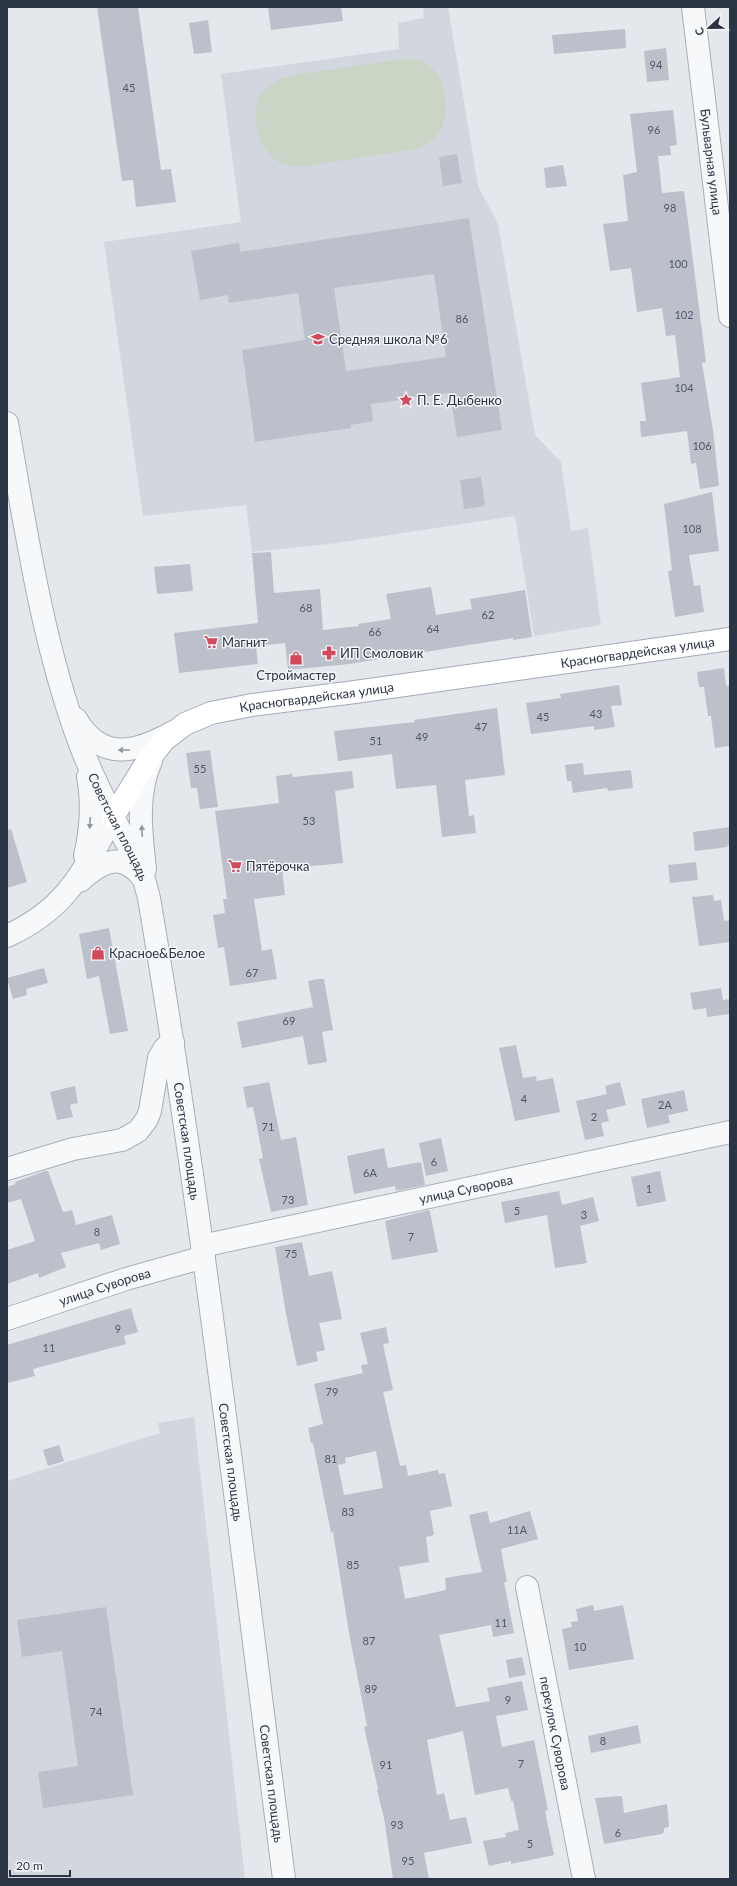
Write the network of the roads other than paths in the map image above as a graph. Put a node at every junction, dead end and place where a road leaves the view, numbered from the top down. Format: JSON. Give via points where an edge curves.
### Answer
{"nodes":[{"id":1,"x":693,"y":7,"type":"edge"},
{"id":2,"x":730,"y":316,"type":"edge"},
{"id":3,"x":7,"y":423,"type":"edge"},
{"id":4,"x":730,"y":638,"type":"edge"},
{"id":5,"x":65,"y":696,"type":"junction"},
{"id":6,"x":173,"y":732,"type":"junction"},
{"id":7,"x":80,"y":743,"type":"junction"},
{"id":8,"x":156,"y":750,"type":"junction"},
{"id":9,"x":113,"y":817,"type":"junction"},
{"id":10,"x":146,"y":888,"type":"junction"},
{"id":11,"x":69,"y":891,"type":"junction"},
{"id":12,"x":7,"y":936,"type":"edge"},
{"id":13,"x":173,"y":1042,"type":"junction"},
{"id":14,"x":730,"y":1132,"type":"edge"},
{"id":15,"x":7,"y":1169,"type":"edge"},
{"id":16,"x":203,"y":1251,"type":"junction"},
{"id":17,"x":7,"y":1319,"type":"edge"},
{"id":18,"x":527,"y":1587,"type":"dead end"},
{"id":19,"x":284,"y":1879,"type":"edge"},
{"id":20,"x":584,"y":1879,"type":"edge"}],
"edges":[{"from":1,"to":2,"type":"street","name":"Бульварная улица"},
{"from":3,"to":5,"type":"street","name":"Советская площадь","via":[[39,592]]},
{"from":4,"to":6,"type":"main road","name":"Красногвардейская улица","via":[[228,709],[197,718]]},
{"from":6,"to":5,"type":"street","one_way":true,"via":[[152,743],[132,749],[114,749],[87,734],[72,713]]},
{"from":5,"to":7,"type":"street","name":"Советская площадь"},
{"from":6,"to":8,"type":"main road","name":"Красногвардейская улица"},
{"from":7,"to":9,"type":"street","name":"Советская площадь"},
{"from":7,"to":11,"type":"street","one_way":true,"via":[[89,784],[90,828],[85,855]]},
{"from":8,"to":9,"type":"main road","name":"Красногвардейская улица"},
{"from":10,"to":8,"type":"street","one_way":true,"via":[[141,808],[146,777]]},
{"from":9,"to":10,"type":"street","name":"Советская площадь"},
{"from":9,"to":11,"type":"street","name":"Красногвардейская улица"},
{"from":10,"to":11,"type":"street","via":[[131,865],[115,861],[96,868]]},
{"from":10,"to":13,"type":"street","name":"Советская площадь"},
{"from":11,"to":12,"type":"street","name":"Красногвардейская улица","via":[[45,915]]},
{"from":13,"to":15,"type":"street","via":[[165,1048],[159,1058],[150,1111],[138,1131],[122,1140],[73,1149]]},
{"from":13,"to":16,"type":"street","name":"Советская площадь"},
{"from":14,"to":16,"type":"street","name":"улица Суворова"},
{"from":16,"to":17,"type":"street","name":"улица Суворова"},
{"from":16,"to":19,"type":"street","name":"Советская площадь"},
{"from":18,"to":20,"type":"street","name":"переулок Суворова"}]}
